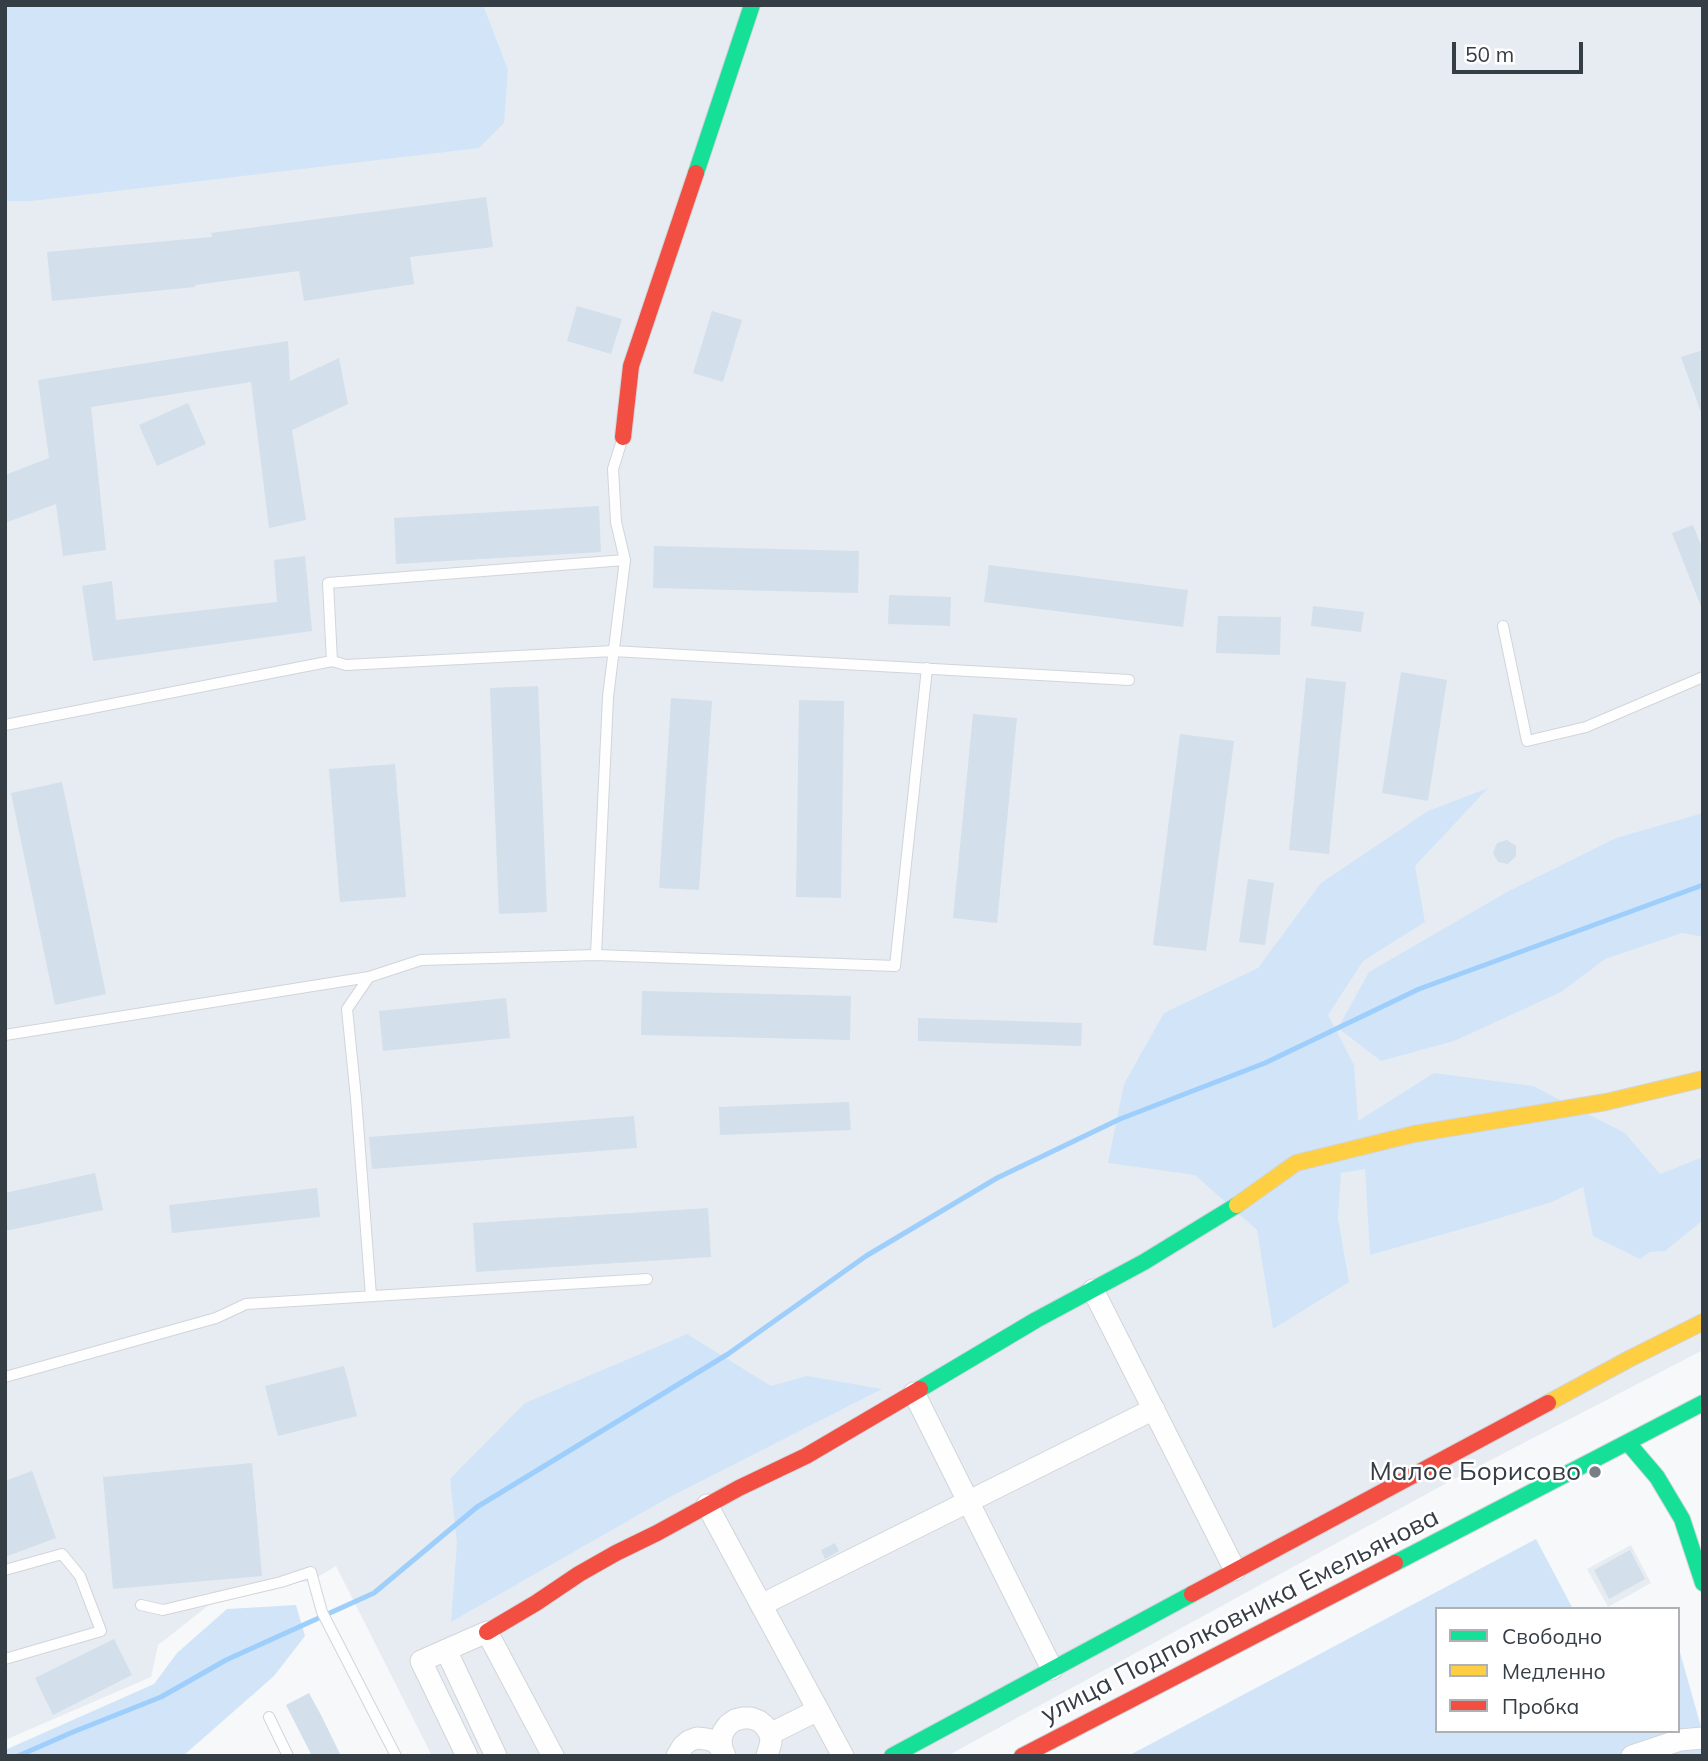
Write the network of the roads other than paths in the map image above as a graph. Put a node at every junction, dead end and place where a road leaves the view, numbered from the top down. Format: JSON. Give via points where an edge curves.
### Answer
{"nodes":[{"id":1,"x":752,"y":5,"type":"edge"},
{"id":2,"x":623,"y":438,"type":"joint"},
{"id":3,"x":625,"y":560,"type":"junction"},
{"id":4,"x":1503,"y":626,"type":"dead end"},
{"id":5,"x":613,"y":652,"type":"junction"},
{"id":6,"x":332,"y":661,"type":"junction"},
{"id":7,"x":927,"y":668,"type":"junction"},
{"id":8,"x":1703,"y":677,"type":"edge"},
{"id":9,"x":1129,"y":680,"type":"dead end"},
{"id":10,"x":5,"y":725,"type":"edge"},
{"id":11,"x":596,"y":955,"type":"junction"},
{"id":12,"x":369,"y":976,"type":"junction"},
{"id":13,"x":5,"y":1035,"type":"edge"},
{"id":14,"x":1703,"y":1079,"type":"edge"},
{"id":15,"x":647,"y":1279,"type":"dead end"},
{"id":16,"x":1093,"y":1290,"type":"junction"},
{"id":17,"x":371,"y":1296,"type":"junction"},
{"id":18,"x":1703,"y":1322,"type":"edge"},
{"id":19,"x":5,"y":1377,"type":"edge"},
{"id":20,"x":914,"y":1393,"type":"junction"},
{"id":21,"x":1703,"y":1403,"type":"edge"},
{"id":22,"x":1154,"y":1409,"type":"junction"},
{"id":23,"x":1628,"y":1443,"type":"junction"},
{"id":24,"x":968,"y":1502,"type":"junction"},
{"id":25,"x":708,"y":1505,"type":"junction"},
{"id":26,"x":5,"y":1570,"type":"edge"},
{"id":27,"x":1235,"y":1570,"type":"junction"},
{"id":28,"x":1703,"y":1583,"type":"edge"},
{"id":29,"x":141,"y":1605,"type":"dead end"},
{"id":30,"x":761,"y":1605,"type":"junction"},
{"id":31,"x":487,"y":1632,"type":"junction"},
{"id":32,"x":446,"y":1650,"type":"junction"},
{"id":33,"x":5,"y":1659,"type":"edge"},
{"id":34,"x":1052,"y":1669,"type":"junction"},
{"id":35,"x":818,"y":1710,"type":"junction"},
{"id":36,"x":268,"y":1717,"type":"dead end"},
{"id":37,"x":769,"y":1734,"type":"junction"},
{"id":38,"x":1703,"y":1738,"type":"edge"},
{"id":39,"x":724,"y":1755,"type":"edge"},
{"id":40,"x":288,"y":1756,"type":"edge"},
{"id":41,"x":396,"y":1756,"type":"edge"},
{"id":42,"x":467,"y":1756,"type":"edge"},
{"id":43,"x":496,"y":1756,"type":"edge"},
{"id":44,"x":553,"y":1756,"type":"edge"},
{"id":45,"x":677,"y":1756,"type":"edge"},
{"id":46,"x":767,"y":1756,"type":"edge"},
{"id":47,"x":843,"y":1756,"type":"edge"},
{"id":48,"x":892,"y":1756,"type":"edge"},
{"id":49,"x":1023,"y":1756,"type":"edge"},
{"id":50,"x":1632,"y":1756,"type":"edge"}],
"edges":[{"from":1,"to":2,"type":"street","via":[[631,366]]},
{"from":2,"to":3,"type":"lane","via":[[613,469],[616,522]]},
{"from":3,"to":5,"type":"lane"},
{"from":3,"to":6,"type":"lane","via":[[328,583]]},
{"from":4,"to":8,"type":"lane","via":[[1527,741],[1586,727]]},
{"from":5,"to":6,"type":"lane","via":[[346,665]]},
{"from":5,"to":7,"type":"lane"},
{"from":5,"to":11,"type":"lane"},
{"from":6,"to":10,"type":"lane"},
{"from":7,"to":9,"type":"lane"},
{"from":7,"to":11,"type":"lane","via":[[895,965]]},
{"from":11,"to":12,"type":"lane","via":[[421,960]]},
{"from":12,"to":13,"type":"lane"},
{"from":12,"to":17,"type":"lane","via":[[347,1009]]},
{"from":14,"to":16,"type":"street","via":[[1606,1102],[1414,1134],[1296,1163],[1220,1216]]},
{"from":15,"to":17,"type":"lane"},
{"from":16,"to":20,"type":"street"},
{"from":16,"to":22,"type":"street"},
{"from":17,"to":19,"type":"lane","via":[[246,1304],[216,1318]]},
{"from":18,"to":27,"type":"street"},
{"from":20,"to":24,"type":"street"},
{"from":20,"to":25,"type":"street","via":[[806,1456]]},
{"from":21,"to":23,"type":"street","name":"улица Подполковника Емельянова"},
{"from":22,"to":24,"type":"street"},
{"from":22,"to":27,"type":"street"},
{"from":23,"to":28,"type":"street","via":[[1657,1477],[1682,1519]]},
{"from":23,"to":49,"type":"street","name":"улица Подполковника Емельянова"},
{"from":24,"to":30,"type":"street"},
{"from":24,"to":34,"type":"street"},
{"from":25,"to":30,"type":"street"},
{"from":25,"to":31,"type":"street","via":[[579,1574]]},
{"from":26,"to":33,"type":"lane","via":[[62,1554],[80,1576],[101,1631]]},
{"from":27,"to":34,"type":"street"},
{"from":29,"to":41,"type":"lane","via":[[163,1610],[310,1572],[324,1616]]},
{"from":30,"to":35,"type":"street"},
{"from":31,"to":32,"type":"street"},
{"from":31,"to":44,"type":"street"},
{"from":32,"to":42,"type":"street","via":[[421,1661]]},
{"from":32,"to":43,"type":"street"},
{"from":34,"to":48,"type":"street"},
{"from":35,"to":37,"type":"street"},
{"from":35,"to":47,"type":"street"},
{"from":36,"to":40,"type":"lane"},
{"from":37,"to":39,"type":"street","via":[[759,1721],[735,1720],[723,1732]]},
{"from":37,"to":46,"type":"street"},
{"from":38,"to":50,"type":"street","via":[[1679,1740]]},
{"from":39,"to":45,"type":"street","via":[[713,1741],[697,1738]]}]}
